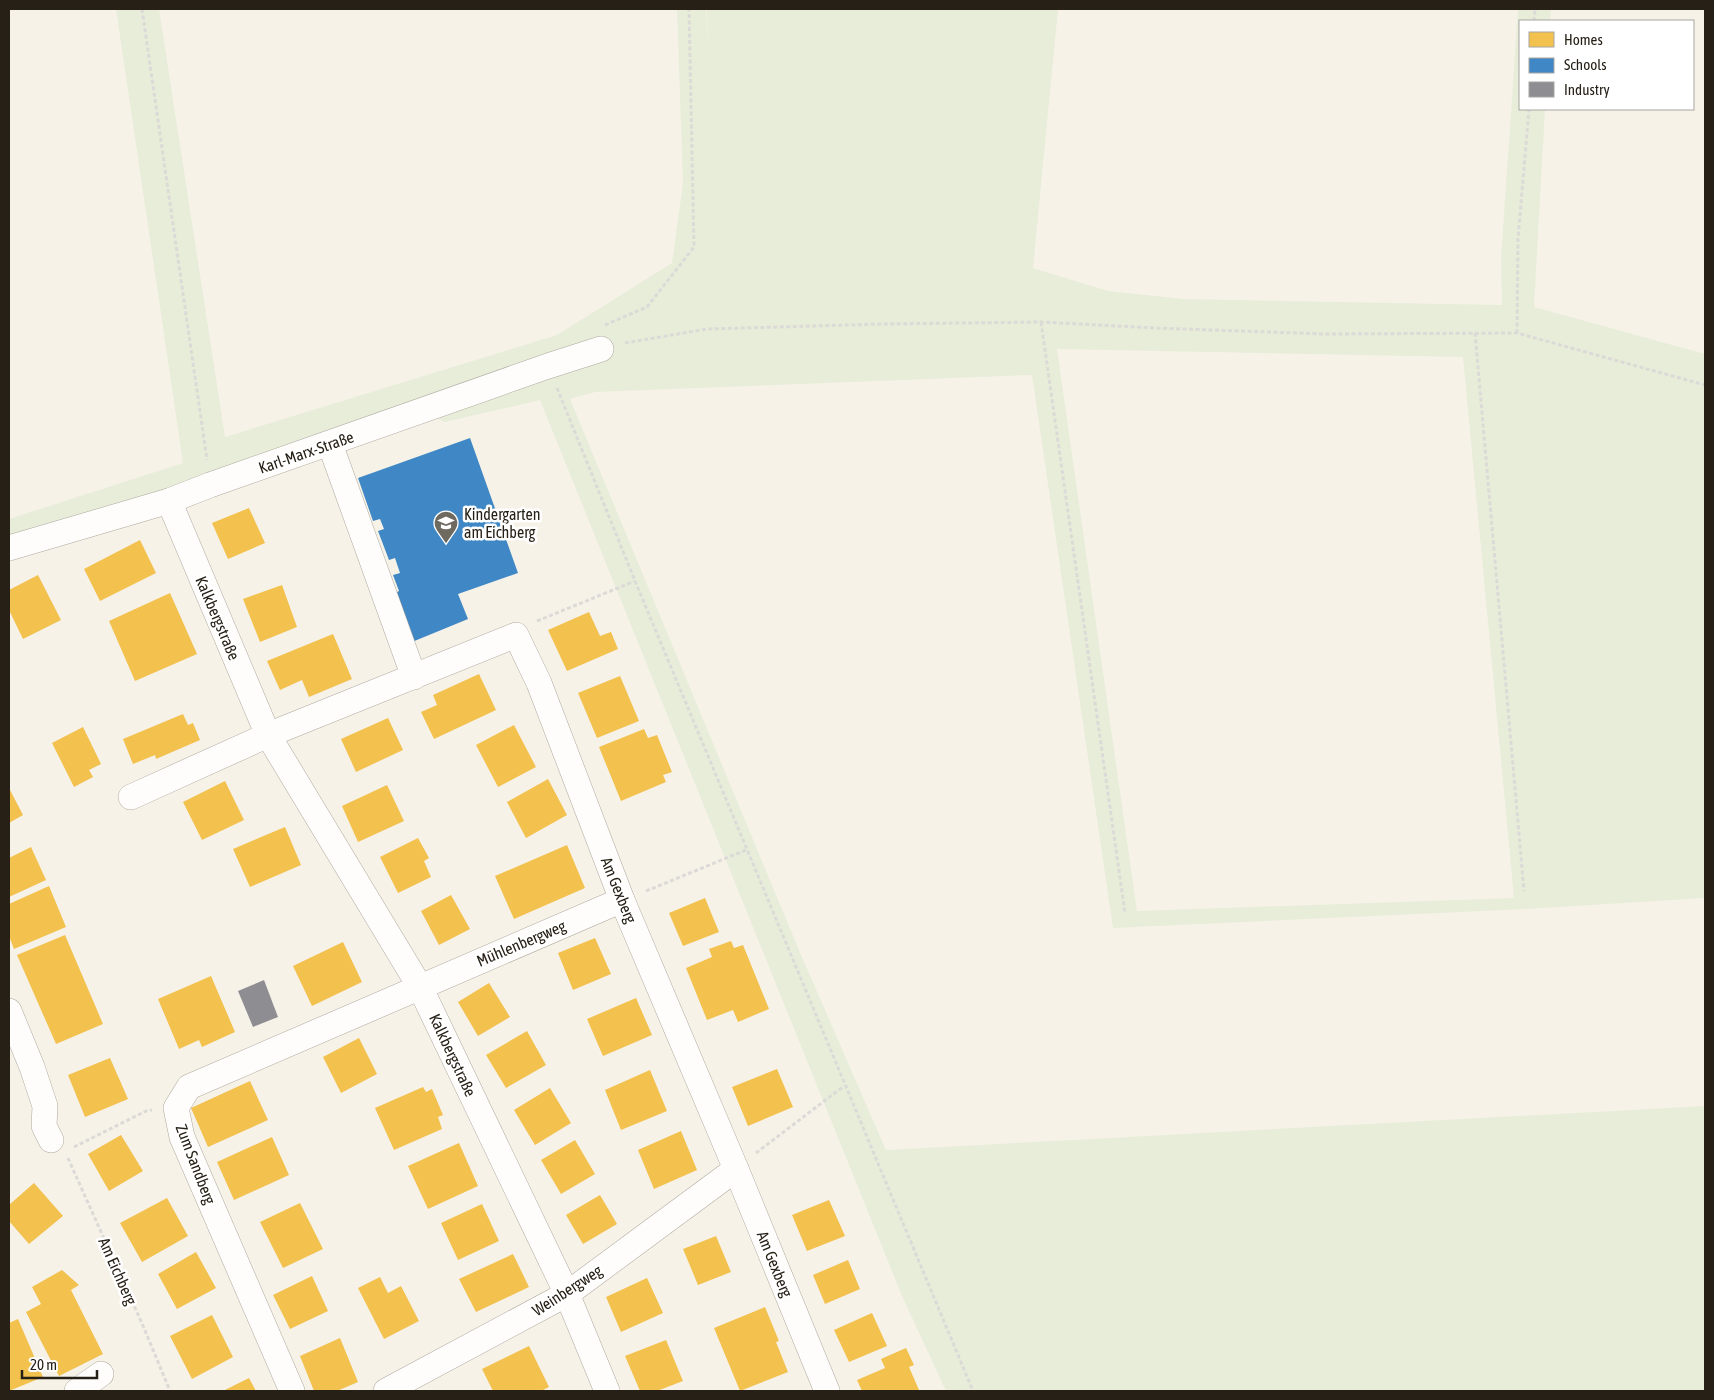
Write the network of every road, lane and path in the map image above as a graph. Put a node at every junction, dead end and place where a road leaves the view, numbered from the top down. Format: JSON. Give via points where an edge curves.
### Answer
{"nodes":[{"id":1,"x":142,"y":9,"type":"edge"},
{"id":2,"x":689,"y":9,"type":"edge"},
{"id":3,"x":1529,"y":110,"type":"edge"},
{"id":4,"x":1041,"y":322,"type":"junction"},
{"id":5,"x":1475,"y":333,"type":"junction"},
{"id":6,"x":1517,"y":333,"type":"junction"},
{"id":7,"x":602,"y":338,"type":"junction"},
{"id":8,"x":548,"y":366,"type":"junction"},
{"id":9,"x":1705,"y":385,"type":"edge"},
{"id":10,"x":330,"y":444,"type":"junction"},
{"id":11,"x":210,"y":485,"type":"junction"},
{"id":12,"x":169,"y":501,"type":"junction"},
{"id":13,"x":9,"y":548,"type":"edge"},
{"id":14,"x":635,"y":581,"type":"junction"},
{"id":15,"x":516,"y":635,"type":"junction"},
{"id":16,"x":414,"y":677,"type":"junction"},
{"id":17,"x":268,"y":736,"type":"junction"},
{"id":18,"x":131,"y":797,"type":"dead end"},
{"id":19,"x":746,"y":850,"type":"junction"},
{"id":20,"x":1524,"y":891,"type":"dead end"},
{"id":21,"x":622,"y":900,"type":"junction"},
{"id":22,"x":1124,"y":913,"type":"dead end"},
{"id":23,"x":420,"y":987,"type":"junction"},
{"id":24,"x":9,"y":1011,"type":"edge"},
{"id":25,"x":844,"y":1086,"type":"junction"},
{"id":26,"x":176,"y":1108,"type":"junction"},
{"id":27,"x":58,"y":1146,"type":"junction"},
{"id":28,"x":736,"y":1169,"type":"junction"},
{"id":29,"x":567,"y":1294,"type":"junction"},
{"id":30,"x":100,"y":1374,"type":"dead end"},
{"id":31,"x":77,"y":1391,"type":"edge"},
{"id":32,"x":170,"y":1391,"type":"edge"},
{"id":33,"x":292,"y":1391,"type":"edge"},
{"id":34,"x":386,"y":1391,"type":"edge"},
{"id":35,"x":607,"y":1391,"type":"edge"},
{"id":36,"x":827,"y":1391,"type":"edge"},
{"id":37,"x":973,"y":1391,"type":"edge"}],
"edges":[{"from":1,"to":11,"type":"path"},
{"from":2,"to":7,"type":"path","via":[[694,247],[647,307]]},
{"from":3,"to":6,"type":"path","via":[[1518,239]]},
{"from":4,"to":5,"type":"path","via":[[1326,334]]},
{"from":4,"to":7,"type":"path","via":[[706,329],[625,343]]},
{"from":4,"to":22,"type":"path"},
{"from":5,"to":6,"type":"path"},
{"from":5,"to":20,"type":"path"},
{"from":6,"to":9,"type":"path"},
{"from":7,"to":8,"type":"street","name":"Karl-Marx-Straße"},
{"from":8,"to":10,"type":"street","name":"Karl-Marx-Straße"},
{"from":8,"to":14,"type":"path"},
{"from":10,"to":11,"type":"street","name":"Karl-Marx-Straße"},
{"from":10,"to":16,"type":"street"},
{"from":11,"to":12,"type":"street","name":"Karl-Marx-Straße"},
{"from":12,"to":13,"type":"street","name":"Karl-Marx-Straße"},
{"from":12,"to":17,"type":"street","name":"Kalkbergstraße"},
{"from":14,"to":15,"type":"path","via":[[531,623]]},
{"from":14,"to":19,"type":"path"},
{"from":15,"to":16,"type":"street"},
{"from":15,"to":21,"type":"street","name":"Am Gexberg","via":[[539,683]]},
{"from":16,"to":17,"type":"street"},
{"from":17,"to":18,"type":"street"},
{"from":17,"to":23,"type":"street","name":"Kalkbergstraße"},
{"from":19,"to":21,"type":"path"},
{"from":19,"to":25,"type":"path"},
{"from":21,"to":23,"type":"street","name":"Mühlenbergweg"},
{"from":21,"to":28,"type":"street","name":"Am Gexberg"},
{"from":23,"to":26,"type":"street","name":"Zum Sandberg","via":[[189,1087]]},
{"from":23,"to":29,"type":"street","name":"Kalkbergstraße"},
{"from":24,"to":27,"type":"street","via":[[45,1106],[44,1126]]},
{"from":25,"to":28,"type":"path"},
{"from":25,"to":37,"type":"path"},
{"from":26,"to":27,"type":"path","via":[[146,1111],[89,1141]]},
{"from":26,"to":33,"type":"street","name":"Zum Sandberg","via":[[182,1137]]},
{"from":27,"to":32,"type":"path","name":"Am Eichberg","via":[[144,1328]]},
{"from":28,"to":29,"type":"street","name":"Weinbergweg"},
{"from":28,"to":36,"type":"street","name":"Am Gexberg"},
{"from":29,"to":34,"type":"street","name":"Weinbergweg"},
{"from":29,"to":35,"type":"street","name":"Kalkbergstraße"},
{"from":30,"to":31,"type":"street"}]}
